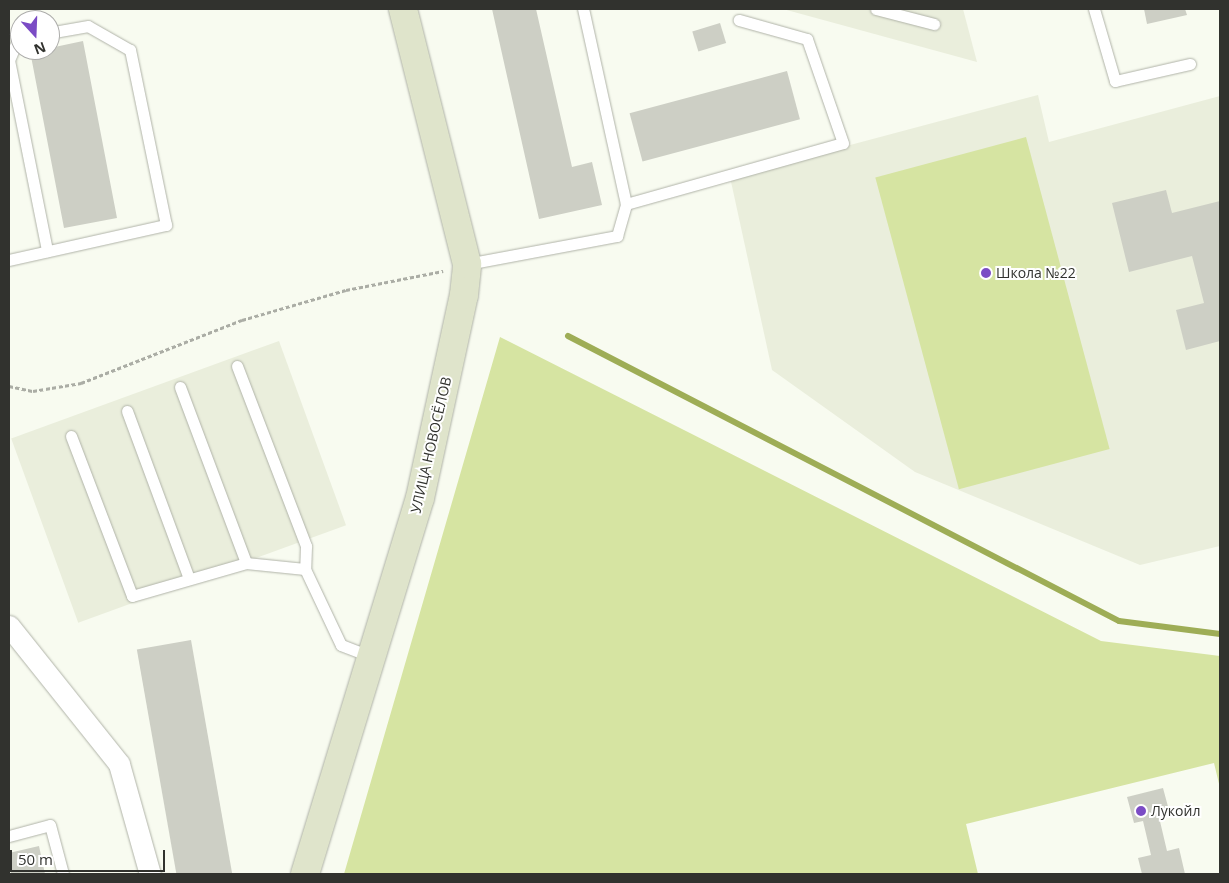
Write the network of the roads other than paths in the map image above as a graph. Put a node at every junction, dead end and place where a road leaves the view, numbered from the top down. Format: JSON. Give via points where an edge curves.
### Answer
{"nodes":[{"id":1,"x":404,"y":9,"type":"edge"},
{"id":2,"x":583,"y":9,"type":"edge"},
{"id":3,"x":876,"y":9,"type":"edge"},
{"id":4,"x":1094,"y":9,"type":"edge"},
{"id":5,"x":739,"y":20,"type":"dead end"},
{"id":6,"x":934,"y":24,"type":"dead end"},
{"id":7,"x":60,"y":31,"type":"edge"},
{"id":8,"x":10,"y":58,"type":"edge"},
{"id":9,"x":1190,"y":64,"type":"dead end"},
{"id":10,"x":626,"y":204,"type":"junction"},
{"id":11,"x":47,"y":251,"type":"junction"},
{"id":12,"x":9,"y":260,"type":"edge"},
{"id":13,"x":467,"y":265,"type":"junction"},
{"id":14,"x":237,"y":366,"type":"dead end"},
{"id":15,"x":180,"y":387,"type":"dead end"},
{"id":16,"x":127,"y":411,"type":"dead end"},
{"id":17,"x":71,"y":436,"type":"dead end"},
{"id":18,"x":246,"y":562,"type":"junction"},
{"id":19,"x":306,"y":569,"type":"junction"},
{"id":20,"x":189,"y":579,"type":"junction"},
{"id":21,"x":9,"y":626,"type":"edge"},
{"id":22,"x":372,"y":657,"type":"junction"},
{"id":23,"x":9,"y":836,"type":"edge"},
{"id":24,"x":63,"y":874,"type":"edge"},
{"id":25,"x":150,"y":874,"type":"edge"},
{"id":26,"x":304,"y":874,"type":"edge"}],
"edges":[{"from":1,"to":13,"type":"street","name":"УЛИЦА НОВОСЁЛОВ"},
{"from":2,"to":10,"type":"lane"},
{"from":3,"to":6,"type":"lane"},
{"from":4,"to":9,"type":"lane","via":[[1115,81]]},
{"from":5,"to":10,"type":"lane","via":[[807,39],[844,143]]},
{"from":7,"to":11,"type":"lane","via":[[88,26],[130,50],[166,225]]},
{"from":8,"to":11,"type":"lane"},
{"from":10,"to":13,"type":"lane","via":[[618,236]]},
{"from":11,"to":12,"type":"lane"},
{"from":13,"to":22,"type":"street","name":"УЛИЦА НОВОСЁЛОВ","via":[[464,296],[420,498]]},
{"from":14,"to":19,"type":"lane","via":[[306,546]]},
{"from":15,"to":18,"type":"lane"},
{"from":16,"to":20,"type":"lane"},
{"from":17,"to":20,"type":"lane","via":[[132,596]]},
{"from":18,"to":19,"type":"lane"},
{"from":18,"to":20,"type":"lane"},
{"from":19,"to":22,"type":"lane","via":[[341,645]]},
{"from":21,"to":25,"type":"street","via":[[119,764]]},
{"from":22,"to":26,"type":"street","name":"УЛИЦА НОВОСЁЛОВ"},
{"from":23,"to":24,"type":"lane","via":[[50,825]]}]}
